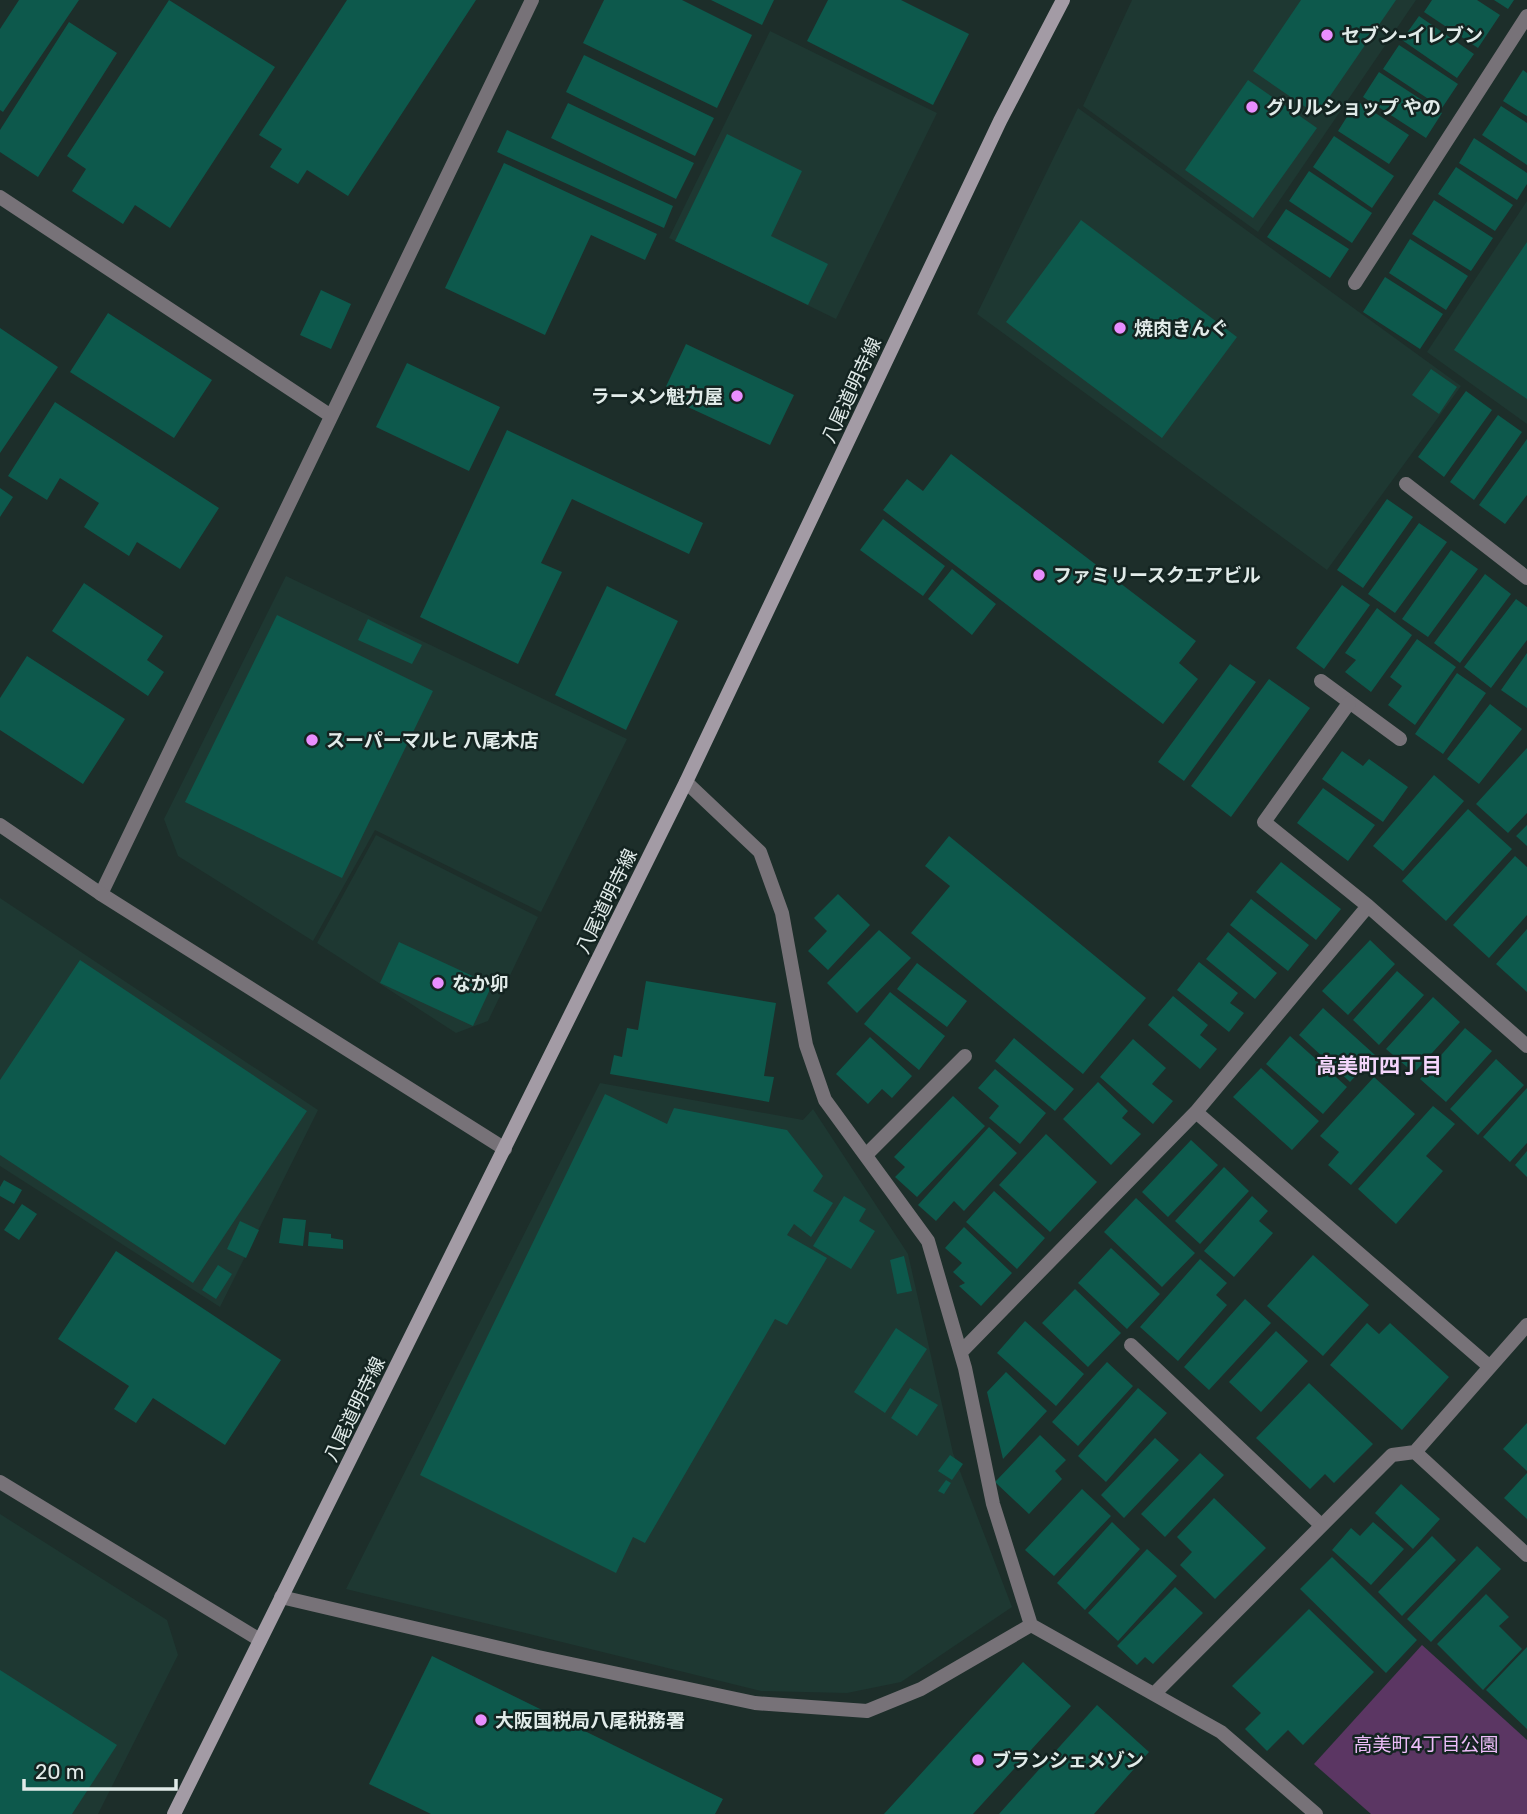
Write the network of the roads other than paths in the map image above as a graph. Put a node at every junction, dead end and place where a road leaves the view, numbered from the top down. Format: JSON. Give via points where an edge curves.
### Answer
{"nodes":[{"id":1,"x":532,"y":0,"type":"edge"},
{"id":2,"x":1063,"y":0,"type":"edge"},
{"id":3,"x":1527,"y":16,"type":"edge"},
{"id":4,"x":0,"y":197,"type":"edge"},
{"id":5,"x":1355,"y":283,"type":"dead end"},
{"id":6,"x":331,"y":416,"type":"junction"},
{"id":7,"x":1406,"y":484,"type":"dead end"},
{"id":8,"x":1527,"y":578,"type":"edge"},
{"id":9,"x":1321,"y":681,"type":"dead end"},
{"id":10,"x":1349,"y":703,"type":"junction"},
{"id":11,"x":1400,"y":739,"type":"dead end"},
{"id":12,"x":686,"y":782,"type":"junction"},
{"id":13,"x":0,"y":825,"type":"edge"},
{"id":14,"x":101,"y":894,"type":"junction"},
{"id":15,"x":1368,"y":906,"type":"junction"},
{"id":16,"x":1527,"y":1046,"type":"edge"},
{"id":17,"x":965,"y":1056,"type":"dead end"},
{"id":18,"x":1196,"y":1112,"type":"junction"},
{"id":19,"x":505,"y":1149,"type":"junction"},
{"id":20,"x":866,"y":1155,"type":"junction"},
{"id":21,"x":1527,"y":1325,"type":"edge"},
{"id":22,"x":1131,"y":1345,"type":"dead end"},
{"id":23,"x":961,"y":1352,"type":"junction"},
{"id":24,"x":1490,"y":1367,"type":"junction"},
{"id":25,"x":1415,"y":1452,"type":"junction"},
{"id":26,"x":0,"y":1482,"type":"edge"},
{"id":27,"x":1321,"y":1525,"type":"junction"},
{"id":28,"x":1527,"y":1555,"type":"edge"},
{"id":29,"x":281,"y":1597,"type":"junction"},
{"id":30,"x":1031,"y":1625,"type":"junction"},
{"id":31,"x":260,"y":1640,"type":"junction"},
{"id":32,"x":1154,"y":1694,"type":"junction"},
{"id":33,"x":174,"y":1814,"type":"edge"},
{"id":34,"x":1316,"y":1814,"type":"edge"}],
"edges":[{"from":1,"to":6,"type":"street"},
{"from":2,"to":12,"type":"main road","name":"八尾道明寺線","via":[[1000,121]]},
{"from":3,"to":5,"type":"street"},
{"from":4,"to":6,"type":"street"},
{"from":6,"to":14,"type":"street"},
{"from":7,"to":8,"type":"street"},
{"from":9,"to":10,"type":"street"},
{"from":10,"to":11,"type":"street"},
{"from":10,"to":15,"type":"street","via":[[1264,822]]},
{"from":12,"to":19,"type":"main road","name":"八尾道明寺線"},
{"from":12,"to":20,"type":"street","via":[[760,852],[782,913],[806,1045],[825,1100]]},
{"from":13,"to":14,"type":"street"},
{"from":14,"to":19,"type":"street"},
{"from":15,"to":16,"type":"street"},
{"from":15,"to":18,"type":"street"},
{"from":17,"to":20,"type":"street"},
{"from":18,"to":23,"type":"street"},
{"from":18,"to":24,"type":"street"},
{"from":19,"to":29,"type":"main road","name":"八尾道明寺線"},
{"from":20,"to":23,"type":"street","via":[[928,1241]]},
{"from":21,"to":24,"type":"street"},
{"from":22,"to":27,"type":"street"},
{"from":23,"to":30,"type":"street","via":[[993,1504]]},
{"from":24,"to":25,"type":"street"},
{"from":25,"to":27,"type":"street","via":[[1391,1455]]},
{"from":25,"to":28,"type":"street"},
{"from":26,"to":31,"type":"street"},
{"from":27,"to":32,"type":"street"},
{"from":29,"to":30,"type":"street","via":[[755,1703],[867,1711],[921,1689]]},
{"from":29,"to":31,"type":"main road","name":"八尾道明寺線"},
{"from":30,"to":32,"type":"street"},
{"from":31,"to":33,"type":"main road","name":"八尾道明寺線"},
{"from":32,"to":34,"type":"street","via":[[1221,1732]]}]}
